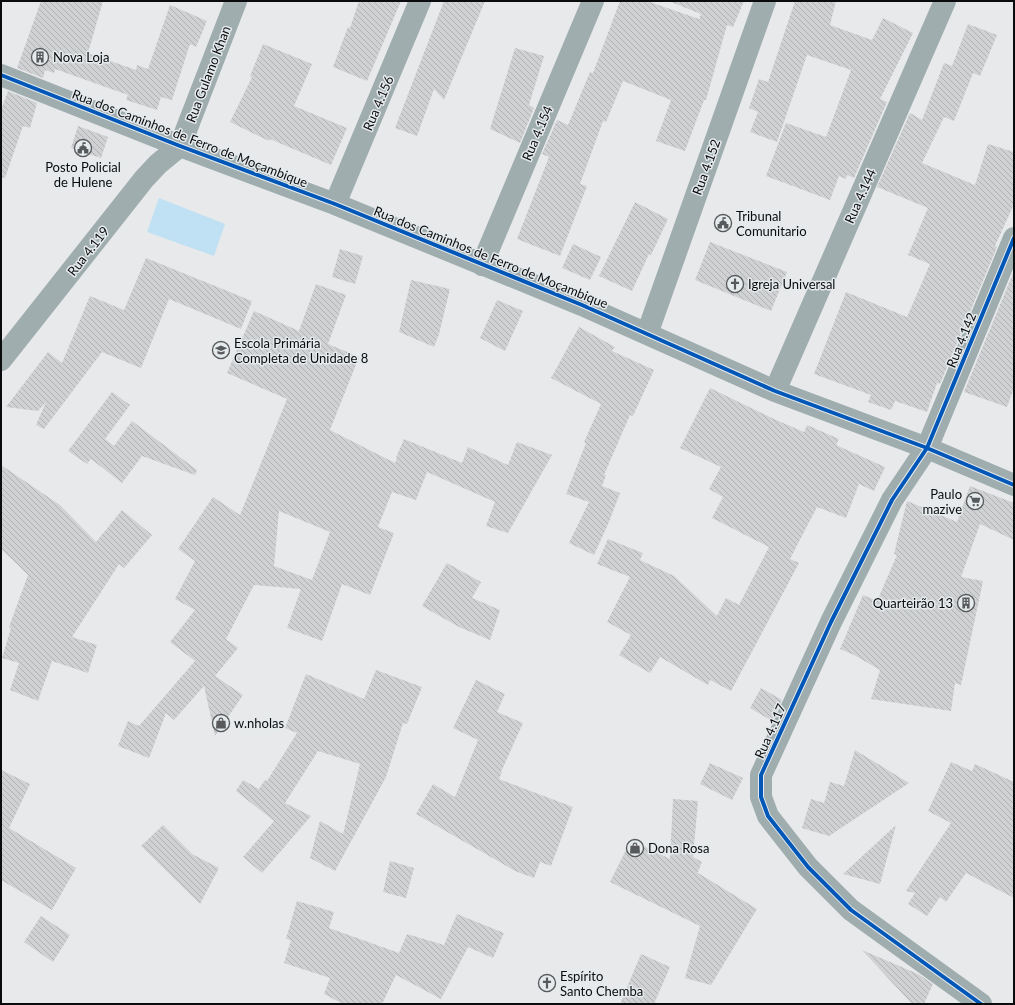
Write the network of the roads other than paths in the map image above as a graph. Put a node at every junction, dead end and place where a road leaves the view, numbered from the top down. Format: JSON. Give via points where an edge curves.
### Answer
{"nodes":[{"id":1,"x":236,"y":1,"type":"edge"},
{"id":2,"x":420,"y":1,"type":"edge"},
{"id":3,"x":593,"y":1,"type":"edge"},
{"id":4,"x":765,"y":1,"type":"edge"},
{"id":5,"x":945,"y":1,"type":"edge"},
{"id":6,"x":1,"y":75,"type":"edge"},
{"id":7,"x":180,"y":146,"type":"junction"},
{"id":8,"x":335,"y":204,"type":"junction"},
{"id":9,"x":1014,"y":238,"type":"edge"},
{"id":10,"x":482,"y":265,"type":"junction"},
{"id":11,"x":647,"y":334,"type":"junction"},
{"id":12,"x":1,"y":360,"type":"edge"},
{"id":13,"x":775,"y":391,"type":"junction"},
{"id":14,"x":927,"y":448,"type":"junction"},
{"id":15,"x":1014,"y":485,"type":"edge"},
{"id":16,"x":981,"y":1004,"type":"edge"}],
"edges":[{"from":1,"to":7,"type":"street","name":"Rua Gulamo Khan"},
{"from":2,"to":8,"type":"street","name":"Rua 4.156"},
{"from":3,"to":10,"type":"street","name":"Rua 4.154"},
{"from":4,"to":11,"type":"street","name":"Rua 4.152"},
{"from":5,"to":13,"type":"street","name":"Rua 4.144"},
{"from":6,"to":7,"type":"street","name":"Rua dos Caminhos de Ferro de Moçambique"},
{"from":7,"to":8,"type":"street","name":"Rua dos Caminhos de Ferro de Moçambique"},
{"from":7,"to":12,"type":"street","name":"Rua 4.119","via":[[144,179]]},
{"from":8,"to":10,"type":"street","name":"Rua dos Caminhos de Ferro de Moçambique"},
{"from":9,"to":14,"type":"street","name":"Rua 4.142"},
{"from":10,"to":11,"type":"street","name":"Rua dos Caminhos de Ferro de Moçambique"},
{"from":11,"to":13,"type":"street","name":"Rua dos Caminhos de Ferro de Moçambique"},
{"from":13,"to":14,"type":"street","name":"Rua dos Caminhos de Ferro de Moçambique"},
{"from":14,"to":15,"type":"street","name":"Rua dos Caminhos de Ferro de Moçambique"},
{"from":14,"to":16,"type":"street","name":"Rua 4.117","via":[[892,500],[831,622],[762,775],[761,797],[768,816],[808,867],[851,910]]}]}
